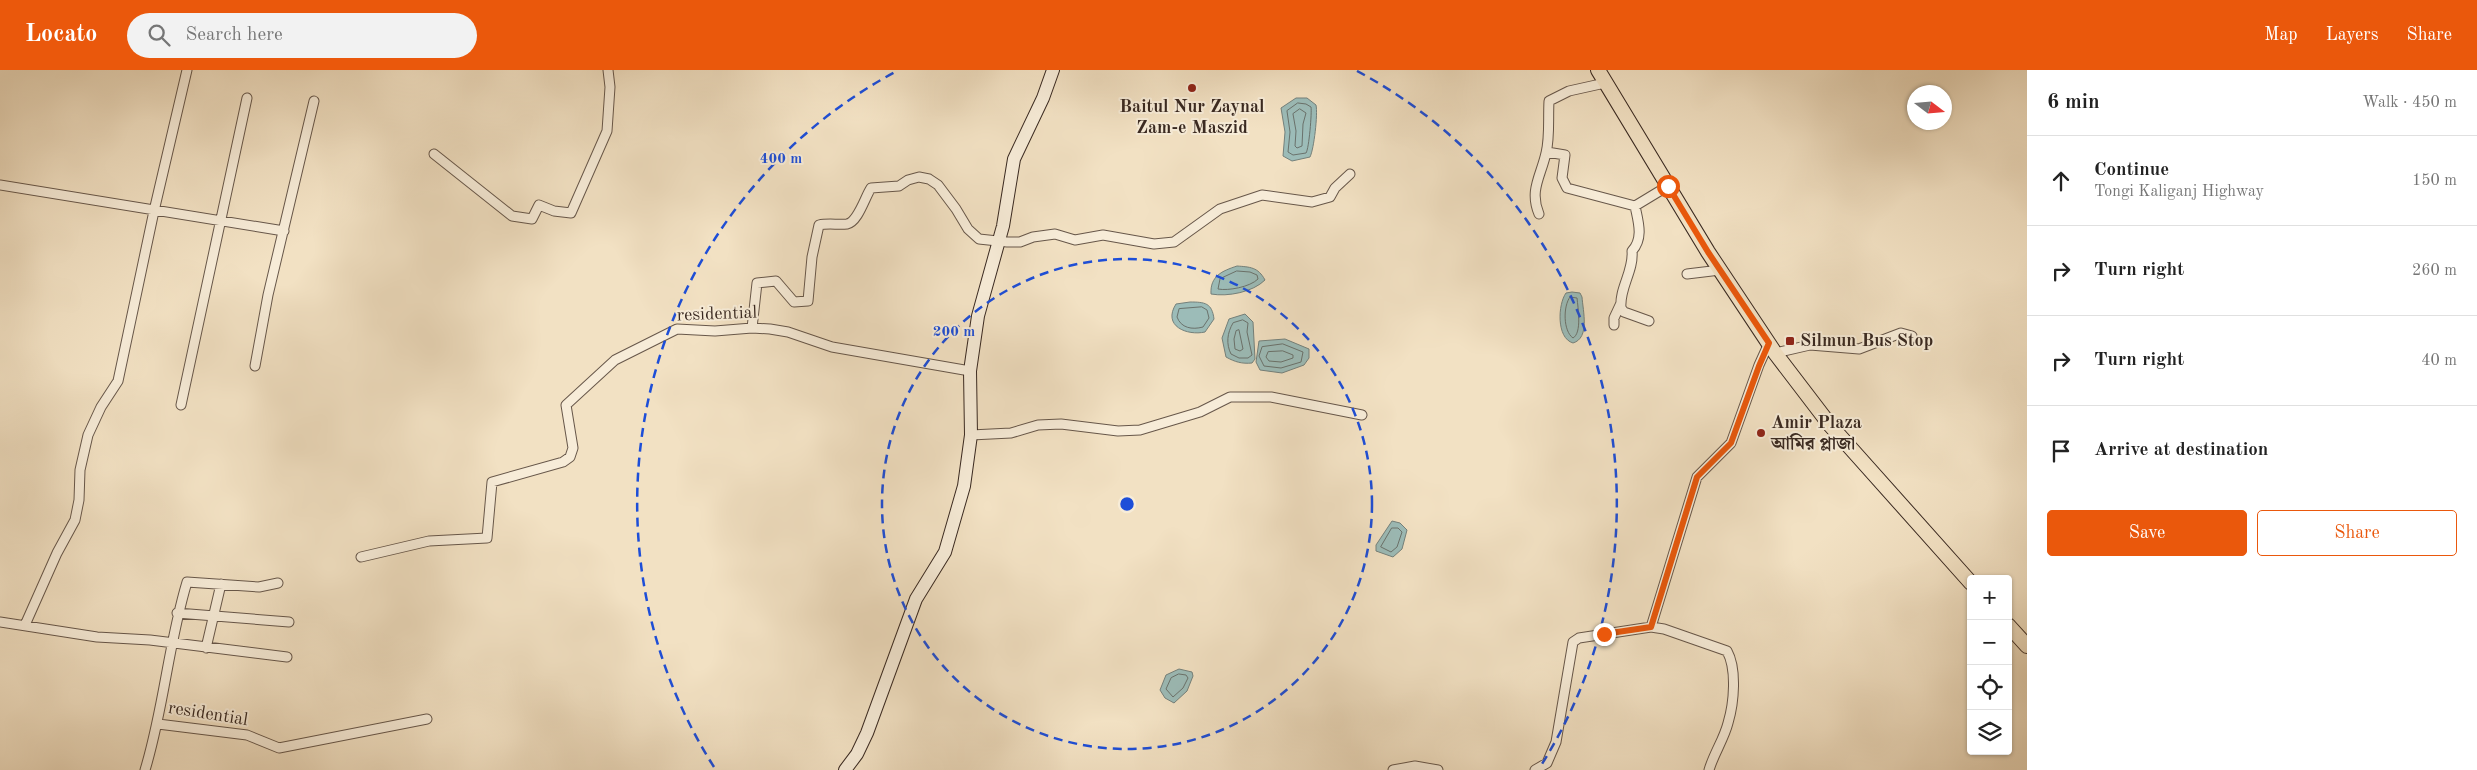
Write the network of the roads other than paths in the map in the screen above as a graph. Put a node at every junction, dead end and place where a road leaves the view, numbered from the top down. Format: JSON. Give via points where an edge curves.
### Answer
{"nodes":[{"id":1,"x":187,"y":70,"type":"edge"},
{"id":2,"x":608,"y":70,"type":"edge"},
{"id":3,"x":1053,"y":70,"type":"edge"},
{"id":4,"x":1598,"y":70,"type":"edge"},
{"id":5,"x":1605,"y":83,"type":"junction"},
{"id":6,"x":247,"y":98,"type":"dead end"},
{"id":7,"x":314,"y":101,"type":"dead end"},
{"id":8,"x":1547,"y":152,"type":"junction"},
{"id":9,"x":434,"y":154,"type":"dead end"},
{"id":10,"x":1350,"y":174,"type":"dead end"},
{"id":11,"x":0,"y":185,"type":"edge"},
{"id":12,"x":1668,"y":186,"type":"junction"},
{"id":13,"x":1635,"y":206,"type":"junction"},
{"id":14,"x":154,"y":212,"type":"junction"},
{"id":15,"x":1540,"y":214,"type":"dead end"},
{"id":16,"x":220,"y":222,"type":"junction"},
{"id":17,"x":284,"y":231,"type":"junction"},
{"id":18,"x":998,"y":239,"type":"junction"},
{"id":19,"x":1720,"y":270,"type":"junction"},
{"id":20,"x":1687,"y":274,"type":"dead end"},
{"id":21,"x":1621,"y":303,"type":"junction"},
{"id":22,"x":1650,"y":321,"type":"dead end"},
{"id":23,"x":1614,"y":326,"type":"dead end"},
{"id":24,"x":752,"y":328,"type":"junction"},
{"id":25,"x":1912,"y":336,"type":"dead end"},
{"id":26,"x":1772,"y":348,"type":"junction"},
{"id":27,"x":255,"y":366,"type":"dead end"},
{"id":28,"x":970,"y":371,"type":"junction"},
{"id":29,"x":181,"y":405,"type":"dead end"},
{"id":30,"x":1362,"y":415,"type":"dead end"},
{"id":31,"x":971,"y":436,"type":"junction"},
{"id":32,"x":361,"y":557,"type":"dead end"},
{"id":33,"x":1967,"y":579,"type":"edge"},
{"id":34,"x":278,"y":583,"type":"dead end"},
{"id":35,"x":221,"y":584,"type":"junction"},
{"id":36,"x":177,"y":613,"type":"junction"},
{"id":37,"x":213,"y":616,"type":"junction"},
{"id":38,"x":0,"y":622,"type":"edge"},
{"id":39,"x":289,"y":622,"type":"dead end"},
{"id":40,"x":26,"y":625,"type":"junction"},
{"id":41,"x":1651,"y":627,"type":"junction"},
{"id":42,"x":2012,"y":629,"type":"edge"},
{"id":43,"x":170,"y":643,"type":"junction"},
{"id":44,"x":2027,"y":646,"type":"edge"},
{"id":45,"x":206,"y":648,"type":"junction"},
{"id":46,"x":288,"y":657,"type":"dead end"},
{"id":47,"x":427,"y":719,"type":"dead end"},
{"id":48,"x":158,"y":724,"type":"junction"},
{"id":49,"x":145,"y":770,"type":"edge"},
{"id":50,"x":845,"y":770,"type":"edge"},
{"id":51,"x":1393,"y":770,"type":"edge"},
{"id":52,"x":1438,"y":770,"type":"edge"},
{"id":53,"x":1535,"y":770,"type":"edge"},
{"id":54,"x":1709,"y":770,"type":"edge"}],
"edges":[{"from":1,"to":14,"type":"street"},
{"from":2,"to":9,"type":"street","via":[[607,131],[571,213],[539,205],[532,219],[512,216]]},
{"from":3,"to":18,"type":"street","via":[[1014,159]]},
{"from":4,"to":5,"type":"main road"},
{"from":5,"to":8,"type":"street","via":[[1569,91],[1549,101]]},
{"from":5,"to":12,"type":"main road"},
{"from":6,"to":16,"type":"street"},
{"from":7,"to":17,"type":"street"},
{"from":8,"to":13,"type":"street","via":[[1565,155],[1562,178],[1567,188]]},
{"from":8,"to":15,"type":"street","via":[[1534,202]]},
{"from":10,"to":18,"type":"street","via":[[1330,197],[1312,202],[1262,195],[1220,209],[1174,242],[1154,244],[1103,235],[1075,240],[1055,234],[1020,242]]},
{"from":11,"to":14,"type":"street"},
{"from":12,"to":13,"type":"street"},
{"from":12,"to":19,"type":"main road"},
{"from":13,"to":21,"type":"street","via":[[1640,234],[1632,250]]},
{"from":14,"to":16,"type":"street"},
{"from":14,"to":40,"type":"street","via":[[118,381],[88,435],[80,470],[75,520]]},
{"from":16,"to":17,"type":"street"},
{"from":16,"to":29,"type":"street"},
{"from":17,"to":27,"type":"street"},
{"from":18,"to":24,"type":"street","via":[[979,239],[968,229],[938,185],[929,179],[919,177],[899,186],[871,188],[848,224],[830,222],[819,225],[808,301],[794,302],[776,281],[757,283]]},
{"from":18,"to":28,"type":"street","via":[[978,316]]},
{"from":19,"to":20,"type":"street"},
{"from":19,"to":26,"type":"main road"},
{"from":21,"to":22,"type":"street","via":[[1624,312]]},
{"from":21,"to":23,"type":"street"},
{"from":24,"to":28,"type":"street","name":"residential","via":[[788,332],[841,349]]},
{"from":24,"to":32,"type":"street","name":"residential","via":[[715,331],[677,329],[615,360],[566,405],[573,448],[570,457],[563,462],[492,482],[487,538],[429,541]]},
{"from":25,"to":26,"type":"street","via":[[1901,333],[1859,349],[1810,345]]},
{"from":26,"to":33,"type":"main road","via":[[1830,425]]},
{"from":26,"to":41,"type":"street","via":[[1759,366],[1731,443],[1697,477]]},
{"from":28,"to":31,"type":"street"},
{"from":30,"to":31,"type":"street","via":[[1272,397],[1230,397],[1200,412],[1140,430],[1118,431],[1061,424]]},
{"from":31,"to":50,"type":"street","via":[[964,486],[945,552],[916,600],[867,733]]},
{"from":34,"to":35,"type":"street","via":[[259,587]]},
{"from":35,"to":36,"type":"street","name":"residential","via":[[187,582]]},
{"from":35,"to":37,"type":"street"},
{"from":36,"to":37,"type":"street"},
{"from":36,"to":43,"type":"street","name":"residential"},
{"from":37,"to":39,"type":"street"},
{"from":37,"to":45,"type":"street"},
{"from":38,"to":40,"type":"street"},
{"from":40,"to":43,"type":"street","via":[[97,637]]},
{"from":41,"to":53,"type":"street","via":[[1579,638],[1573,642],[1556,742],[1547,763]]},
{"from":41,"to":54,"type":"street","via":[[1727,651],[1733,662],[1733,694],[1728,723]]},
{"from":42,"to":44,"type":"main road"},
{"from":43,"to":45,"type":"street"},
{"from":43,"to":48,"type":"street","name":"residential"},
{"from":45,"to":46,"type":"street"},
{"from":47,"to":48,"type":"street","name":"residential","via":[[279,748],[247,734]]},
{"from":48,"to":49,"type":"street"},
{"from":51,"to":52,"type":"street","via":[[1415,766]]}]}
